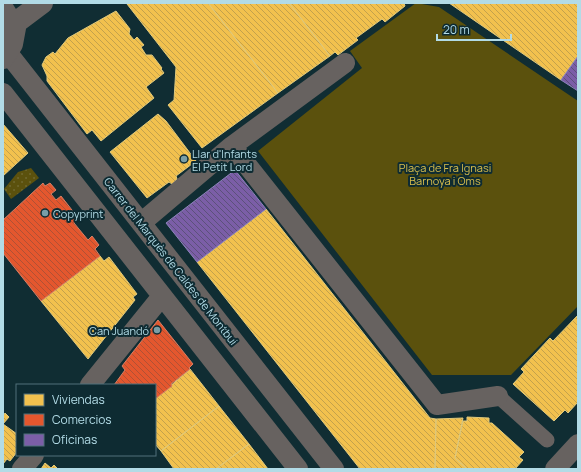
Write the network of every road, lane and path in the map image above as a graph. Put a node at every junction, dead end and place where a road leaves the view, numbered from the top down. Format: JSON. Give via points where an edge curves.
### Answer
{"nodes":[{"id":1,"x":42,"y":3,"type":"edge"},
{"id":2,"x":8,"y":16,"type":"edge"},
{"id":3,"x":5,"y":55,"type":"edge"},
{"id":4,"x":345,"y":63,"type":"dead end"},
{"id":5,"x":3,"y":93,"type":"edge"},
{"id":6,"x":232,"y":146,"type":"junction"},
{"id":7,"x":141,"y":222,"type":"junction"},
{"id":8,"x":162,"y":296,"type":"junction"},
{"id":9,"x":91,"y":384,"type":"edge"},
{"id":10,"x":498,"y":396,"type":"joint"},
{"id":11,"x":547,"y":440,"type":"dead end"},
{"id":12,"x":578,"y":444,"type":"edge"},
{"id":13,"x":33,"y":456,"type":"edge"},
{"id":14,"x":22,"y":469,"type":"edge"},
{"id":15,"x":298,"y":469,"type":"edge"},
{"id":16,"x":334,"y":469,"type":"edge"},
{"id":17,"x":555,"y":469,"type":"edge"}],
"edges":[{"from":1,"to":2,"type":"street"},
{"from":2,"to":3,"type":"street","via":[[13,39]]},
{"from":3,"to":7,"type":"street","name":"Carrer del Marquès de Caldes de Montbui"},
{"from":4,"to":6,"type":"street"},
{"from":5,"to":8,"type":"street"},
{"from":6,"to":7,"type":"street"},
{"from":6,"to":10,"type":"street","via":[[436,405]]},
{"from":7,"to":16,"type":"street","name":"Carrer del Marquès de Caldes de Montbui"},
{"from":8,"to":9,"type":"street"},
{"from":8,"to":15,"type":"street"},
{"from":10,"to":11,"type":"street"},
{"from":12,"to":17,"type":"street"},
{"from":13,"to":14,"type":"street"}]}
